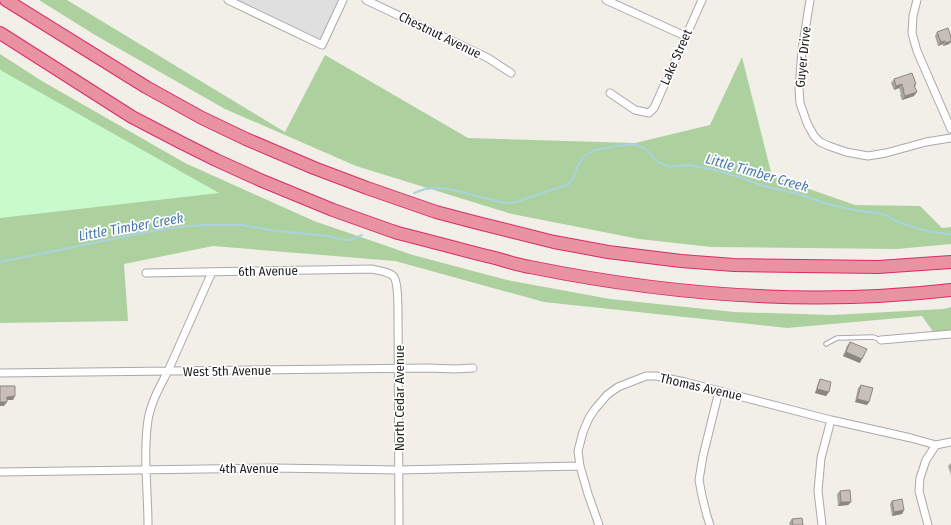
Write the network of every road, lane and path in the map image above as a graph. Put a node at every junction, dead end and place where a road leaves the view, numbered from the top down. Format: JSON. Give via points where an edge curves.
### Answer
{"nodes":[{"id":1,"x":6,"y":0,"type":"edge"},
{"id":2,"x":228,"y":0,"type":"edge"},
{"id":3,"x":343,"y":0,"type":"edge"},
{"id":4,"x":366,"y":0,"type":"edge"},
{"id":5,"x":606,"y":0,"type":"edge"},
{"id":6,"x":702,"y":0,"type":"edge"},
{"id":7,"x":810,"y":0,"type":"edge"},
{"id":8,"x":916,"y":0,"type":"edge"},
{"id":9,"x":0,"y":34,"type":"edge"},
{"id":10,"x":685,"y":36,"type":"junction"},
{"id":11,"x":511,"y":73,"type":"dead end"},
{"id":12,"x":610,"y":93,"type":"dead end"},
{"id":13,"x":951,"y":129,"type":"edge"},
{"id":14,"x":951,"y":138,"type":"edge"},
{"id":15,"x":951,"y":262,"type":"edge"},
{"id":16,"x":212,"y":272,"type":"junction"},
{"id":17,"x":146,"y":273,"type":"dead end"},
{"id":18,"x":388,"y":274,"type":"joint"},
{"id":19,"x":951,"y":290,"type":"edge"},
{"id":20,"x":951,"y":334,"type":"edge"},
{"id":21,"x":881,"y":340,"type":"joint"},
{"id":22,"x":826,"y":344,"type":"dead end"},
{"id":23,"x":473,"y":368,"type":"dead end"},
{"id":24,"x":399,"y":369,"type":"junction"},
{"id":25,"x":168,"y":371,"type":"junction"},
{"id":26,"x":0,"y":373,"type":"edge"},
{"id":27,"x":719,"y":391,"type":"junction"},
{"id":28,"x":831,"y":420,"type":"junction"},
{"id":29,"x":951,"y":442,"type":"edge"},
{"id":30,"x":936,"y":444,"type":"junction"},
{"id":31,"x":580,"y":466,"type":"junction"},
{"id":32,"x":146,"y":469,"type":"junction"},
{"id":33,"x":399,"y":470,"type":"junction"},
{"id":34,"x":0,"y":472,"type":"edge"},
{"id":35,"x":148,"y":525,"type":"edge"},
{"id":36,"x":399,"y":525,"type":"edge"},
{"id":37,"x":599,"y":525,"type":"edge"},
{"id":38,"x":710,"y":525,"type":"edge"},
{"id":39,"x":822,"y":525,"type":"edge"},
{"id":40,"x":928,"y":525,"type":"edge"}],
"edges":[{"from":1,"to":15,"type":"highway","via":[[146,87],[202,118],[314,168],[436,212],[554,242],[681,261],[878,267]]},
{"from":2,"to":3,"type":"street","via":[[322,45]]},
{"from":4,"to":11,"type":"street","name":"Chestnut Avenue","via":[[488,58]]},
{"from":5,"to":10,"type":"street"},
{"from":6,"to":10,"type":"street","name":"Lake Street"},
{"from":7,"to":14,"type":"street","name":"Guyer Drive","via":[[802,50],[800,103],[807,123],[820,142],[846,152],[868,156]]},
{"from":8,"to":13,"type":"street","via":[[912,33],[917,51]]},
{"from":9,"to":19,"type":"highway","via":[[132,117],[216,160],[376,226],[460,250],[576,276],[731,295],[867,297]]},
{"from":10,"to":12,"type":"street","name":"Lake Street","via":[[654,108],[649,113],[634,110]]},
{"from":16,"to":17,"type":"street","name":"6th Avenue"},
{"from":16,"to":18,"type":"street","name":"6th Avenue","via":[[372,269]]},
{"from":16,"to":25,"type":"street"},
{"from":18,"to":24,"type":"street","name":"North Cedar Avenue","via":[[394,277],[397,287]]},
{"from":20,"to":21,"type":"street"},
{"from":21,"to":22,"type":"lane","via":[[873,337],[837,338]]},
{"from":23,"to":24,"type":"street","name":"West 5th Avenue"},
{"from":24,"to":25,"type":"street","name":"West 5th Avenue"},
{"from":24,"to":33,"type":"street","name":"North Cedar Avenue"},
{"from":25,"to":26,"type":"street","name":"West 5th Avenue"},
{"from":25,"to":32,"type":"street","via":[[148,419]]},
{"from":27,"to":28,"type":"street","name":"Thomas Avenue"},
{"from":27,"to":31,"type":"street","name":"Thomas Avenue","via":[[656,376],[646,376],[618,387],[607,395],[589,418],[578,451]]},
{"from":27,"to":38,"type":"street","via":[[699,480]]},
{"from":28,"to":30,"type":"street","name":"Thomas Avenue"},
{"from":28,"to":39,"type":"street","via":[[821,458],[818,491]]},
{"from":29,"to":30,"type":"street"},
{"from":30,"to":40,"type":"street","via":[[926,460],[920,478],[919,491]]},
{"from":31,"to":33,"type":"street","name":"4th Avenue"},
{"from":31,"to":37,"type":"street","name":"Thomas Avenue"},
{"from":32,"to":33,"type":"street","name":"4th Avenue"},
{"from":32,"to":34,"type":"street","name":"4th Avenue"},
{"from":32,"to":35,"type":"street"},
{"from":33,"to":36,"type":"street","name":"North Cedar Avenue"}]}
